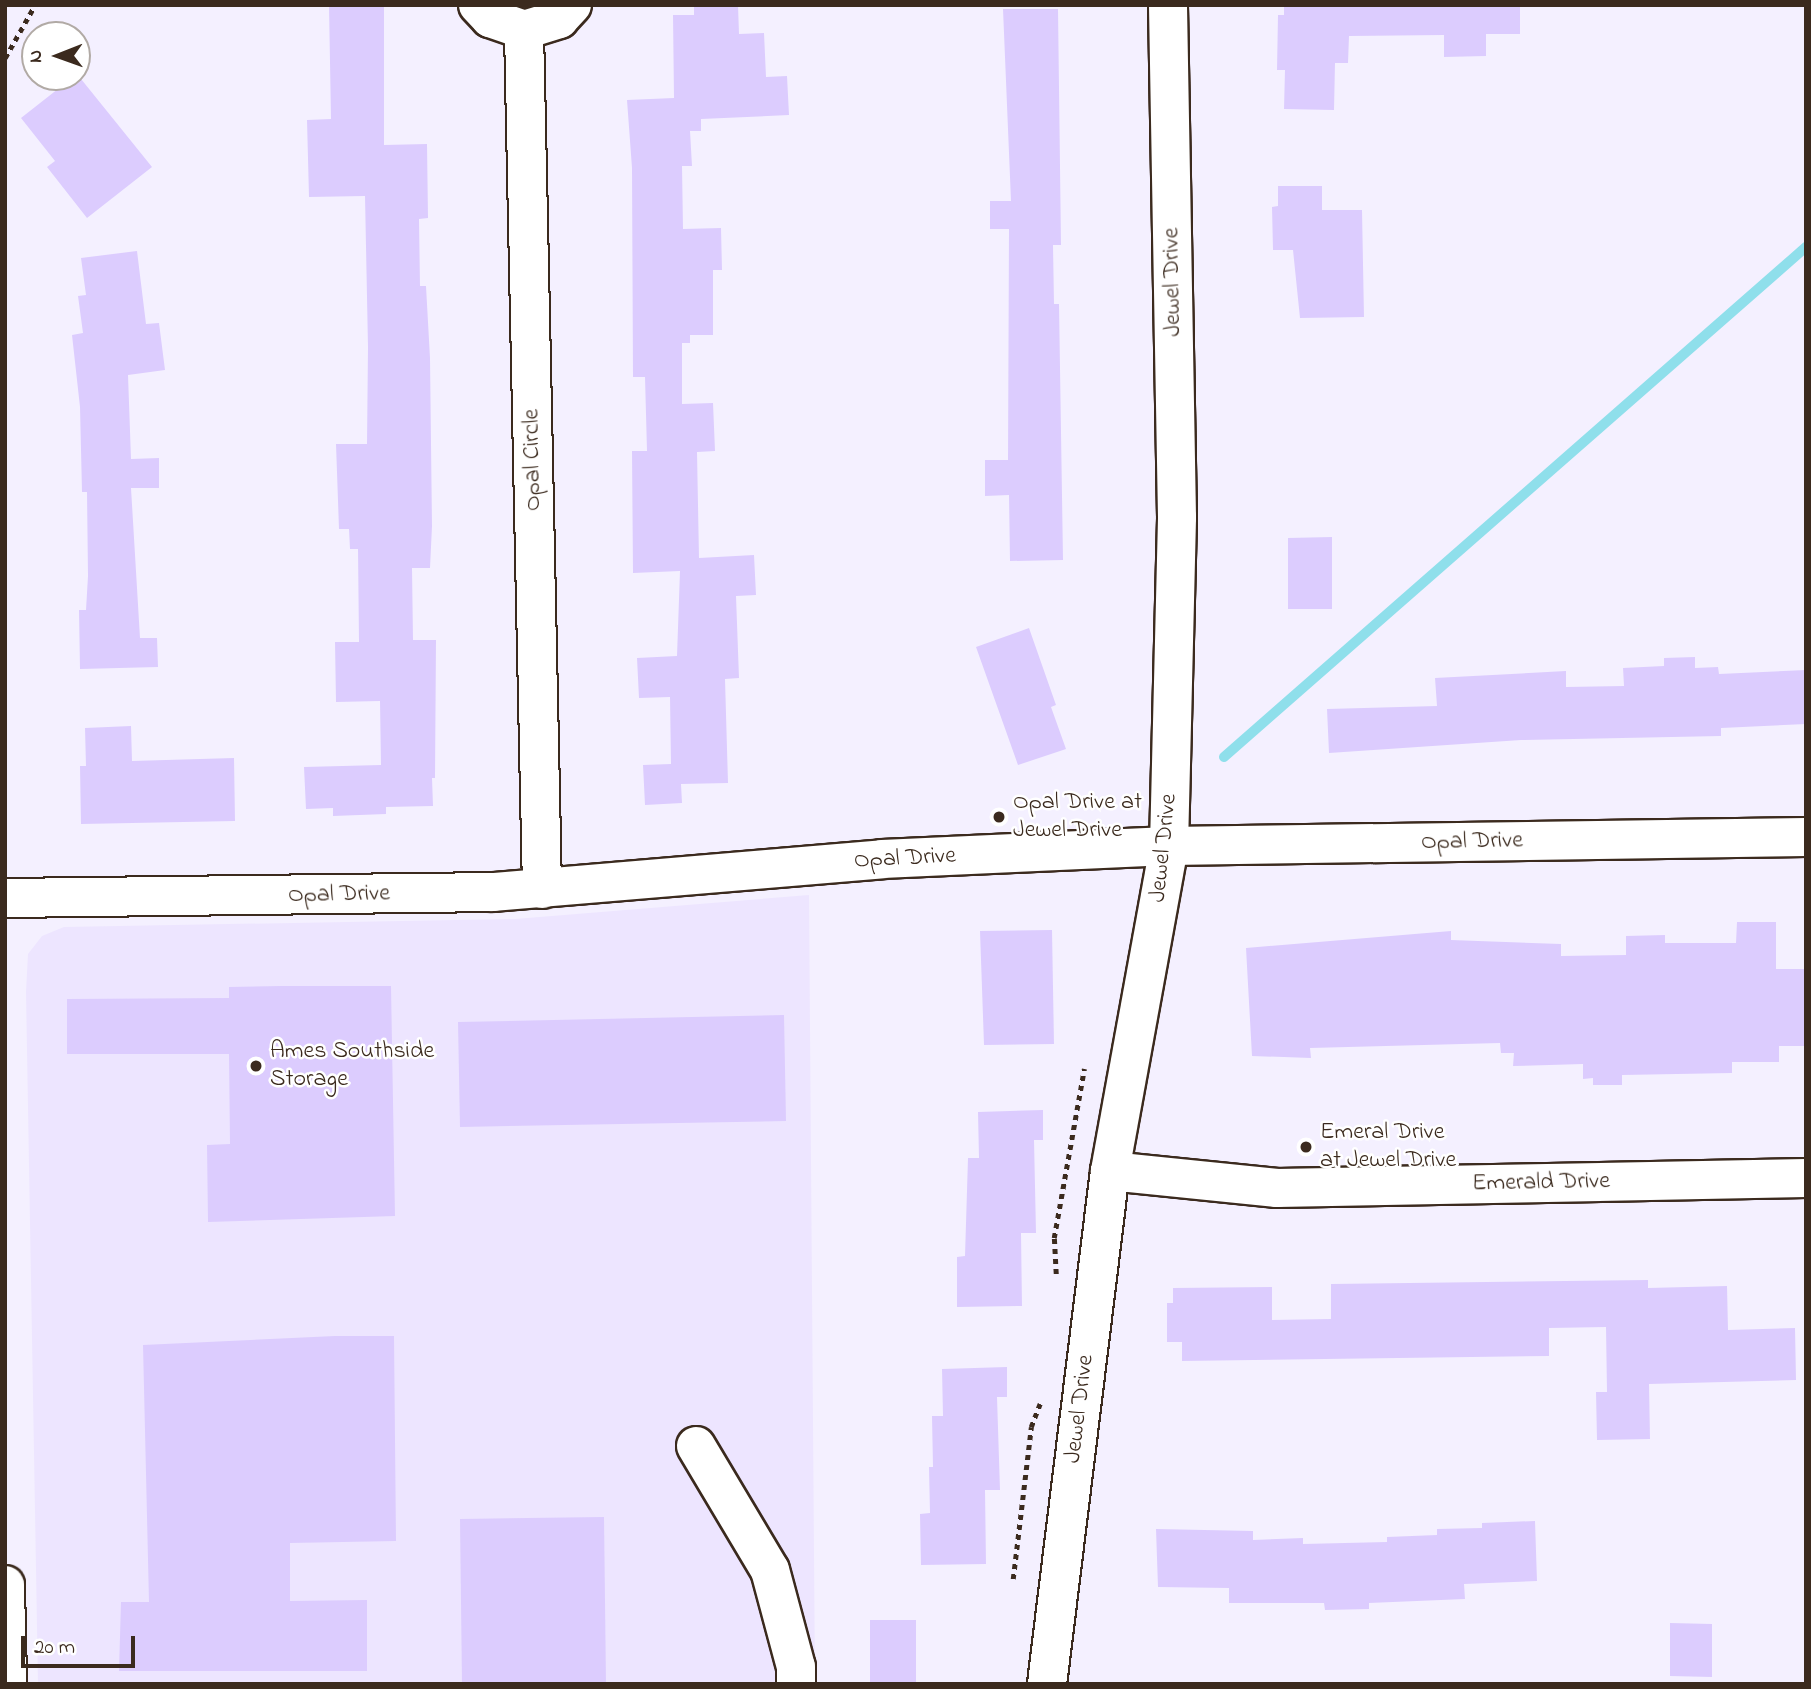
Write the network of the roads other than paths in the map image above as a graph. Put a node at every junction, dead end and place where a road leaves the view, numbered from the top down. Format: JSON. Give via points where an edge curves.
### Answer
{"nodes":[{"id":1,"x":478,"y":5,"type":"edge"},
{"id":2,"x":572,"y":5,"type":"edge"},
{"id":3,"x":1168,"y":5,"type":"edge"},
{"id":4,"x":524,"y":30,"type":"junction"},
{"id":5,"x":1806,"y":837,"type":"edge"},
{"id":6,"x":1169,"y":846,"type":"junction"},
{"id":7,"x":542,"y":889,"type":"junction"},
{"id":8,"x":5,"y":898,"type":"edge"},
{"id":9,"x":1110,"y":1171,"type":"junction"},
{"id":10,"x":1806,"y":1178,"type":"edge"},
{"id":11,"x":696,"y":1446,"type":"dead end"},
{"id":12,"x":5,"y":1585,"type":"edge"},
{"id":13,"x":8,"y":1684,"type":"edge"},
{"id":14,"x":796,"y":1684,"type":"edge"},
{"id":15,"x":1047,"y":1684,"type":"edge"}],
"edges":[{"from":1,"to":4,"type":"street","via":[[490,18]]},
{"from":2,"to":4,"type":"street","via":[[559,19]]},
{"from":3,"to":6,"type":"street","name":"Jewel Drive","via":[[1177,517]]},
{"from":4,"to":7,"type":"street","name":"Opal Circle"},
{"from":5,"to":6,"type":"street","name":"Opal Drive"},
{"from":6,"to":7,"type":"street","name":"Opal Drive","via":[[882,859]]},
{"from":6,"to":9,"type":"street","name":"Jewel Drive"},
{"from":7,"to":8,"type":"street","name":"Opal Drive"},
{"from":9,"to":10,"type":"street","name":"Emerald Drive","via":[[1277,1188]]},
{"from":9,"to":15,"type":"street","name":"Jewel Drive"},
{"from":11,"to":14,"type":"street","via":[[770,1570],[796,1667]]},
{"from":12,"to":13,"type":"street"}]}
